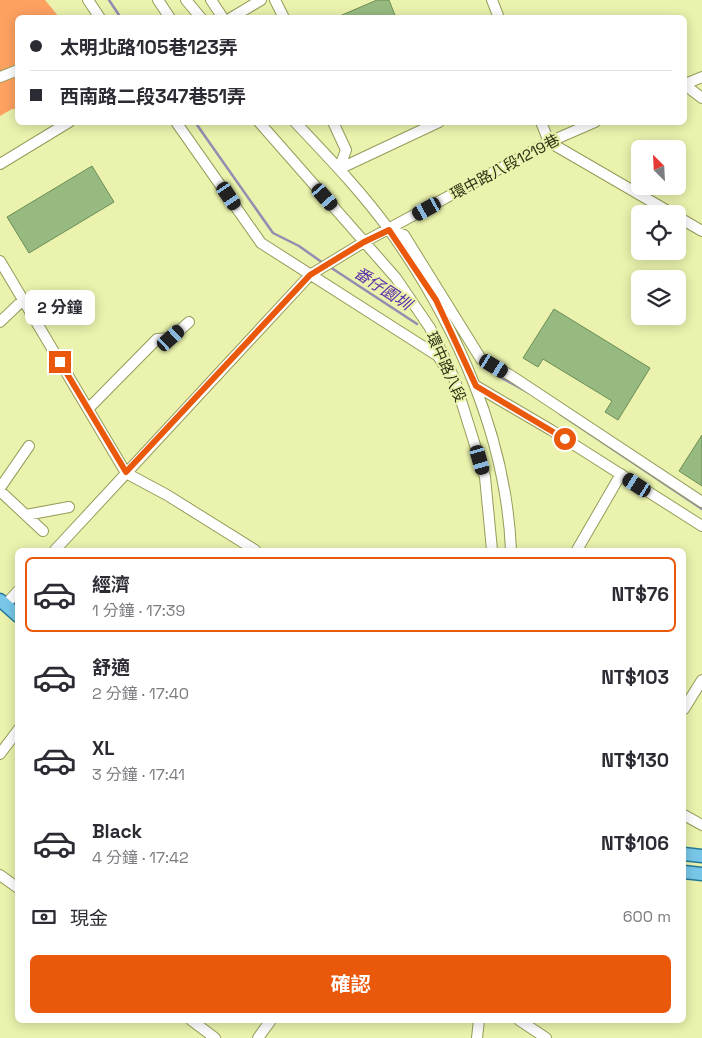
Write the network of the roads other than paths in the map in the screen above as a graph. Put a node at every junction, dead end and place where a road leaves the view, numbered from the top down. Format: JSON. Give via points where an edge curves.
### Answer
{"nodes":[{"id":1,"x":88,"y":0,"type":"edge"},
{"id":2,"x":158,"y":0,"type":"edge"},
{"id":3,"x":186,"y":0,"type":"edge"},
{"id":4,"x":211,"y":0,"type":"edge"},
{"id":5,"x":261,"y":0,"type":"edge"},
{"id":6,"x":275,"y":0,"type":"edge"},
{"id":7,"x":492,"y":0,"type":"edge"},
{"id":8,"x":98,"y":15,"type":"edge"},
{"id":9,"x":168,"y":15,"type":"edge"},
{"id":10,"x":198,"y":15,"type":"edge"},
{"id":11,"x":221,"y":15,"type":"edge"},
{"id":12,"x":236,"y":15,"type":"edge"},
{"id":13,"x":282,"y":15,"type":"edge"},
{"id":14,"x":498,"y":15,"type":"edge"},
{"id":15,"x":15,"y":71,"type":"edge"},
{"id":16,"x":0,"y":77,"type":"edge"},
{"id":17,"x":702,"y":77,"type":"edge"},
{"id":18,"x":687,"y":84,"type":"edge"},
{"id":19,"x":687,"y":87,"type":"edge"},
{"id":20,"x":702,"y":98,"type":"edge"},
{"id":21,"x":64,"y":125,"type":"edge"},
{"id":22,"x":178,"y":125,"type":"edge"},
{"id":23,"x":262,"y":125,"type":"edge"},
{"id":24,"x":298,"y":125,"type":"edge"},
{"id":25,"x":334,"y":125,"type":"edge"},
{"id":26,"x":434,"y":125,"type":"edge"},
{"id":27,"x":542,"y":125,"type":"edge"},
{"id":28,"x":588,"y":125,"type":"edge"},
{"id":29,"x":549,"y":142,"type":"junction"},
{"id":30,"x":0,"y":164,"type":"edge"},
{"id":31,"x":339,"y":169,"type":"junction"},
{"id":32,"x":658,"y":205,"type":"edge"},
{"id":33,"x":686,"y":222,"type":"edge"},
{"id":34,"x":389,"y":230,"type":"junction"},
{"id":35,"x":702,"y":231,"type":"edge"},
{"id":36,"x":364,"y":242,"type":"junction"},
{"id":37,"x":0,"y":261,"type":"edge"},
{"id":38,"x":310,"y":275,"type":"junction"},
{"id":39,"x":23,"y":300,"type":"junction"},
{"id":40,"x":0,"y":322,"type":"edge"},
{"id":41,"x":189,"y":322,"type":"dead end"},
{"id":42,"x":454,"y":378,"type":"junction"},
{"id":43,"x":476,"y":386,"type":"junction"},
{"id":44,"x":88,"y":409,"type":"junction"},
{"id":45,"x":29,"y":446,"type":"dead end"},
{"id":46,"x":126,"y":472,"type":"junction"},
{"id":47,"x":621,"y":474,"type":"junction"},
{"id":48,"x":0,"y":489,"type":"edge"},
{"id":49,"x":702,"y":502,"type":"edge"},
{"id":50,"x":69,"y":507,"type":"dead end"},
{"id":51,"x":26,"y":516,"type":"junction"},
{"id":52,"x":702,"y":526,"type":"edge"},
{"id":53,"x":43,"y":531,"type":"dead end"},
{"id":54,"x":57,"y":548,"type":"edge"},
{"id":55,"x":253,"y":548,"type":"edge"},
{"id":56,"x":492,"y":548,"type":"edge"},
{"id":57,"x":511,"y":548,"type":"edge"},
{"id":58,"x":578,"y":548,"type":"edge"},
{"id":59,"x":15,"y":593,"type":"edge"},
{"id":60,"x":2,"y":602,"type":"edge"},
{"id":61,"x":15,"y":613,"type":"edge"},
{"id":62,"x":702,"y":680,"type":"edge"},
{"id":63,"x":686,"y":706,"type":"edge"},
{"id":64,"x":15,"y":734,"type":"edge"},
{"id":65,"x":0,"y":754,"type":"edge"},
{"id":66,"x":686,"y":816,"type":"edge"},
{"id":67,"x":702,"y":825,"type":"edge"},
{"id":68,"x":686,"y":854,"type":"edge"},
{"id":69,"x":702,"y":856,"type":"edge"},
{"id":70,"x":686,"y":872,"type":"edge"},
{"id":71,"x":702,"y":874,"type":"edge"},
{"id":72,"x":0,"y":875,"type":"edge"},
{"id":73,"x":15,"y":886,"type":"edge"},
{"id":74,"x":195,"y":1023,"type":"edge"},
{"id":75,"x":270,"y":1023,"type":"edge"},
{"id":76,"x":479,"y":1023,"type":"edge"},
{"id":77,"x":524,"y":1023,"type":"edge"},
{"id":78,"x":215,"y":1038,"type":"edge"},
{"id":79,"x":258,"y":1038,"type":"edge"},
{"id":80,"x":477,"y":1038,"type":"edge"},
{"id":81,"x":546,"y":1038,"type":"edge"}],
"edges":[{"from":1,"to":8,"type":"street"},
{"from":2,"to":9,"type":"street"},
{"from":3,"to":10,"type":"street"},
{"from":4,"to":11,"type":"street"},
{"from":5,"to":12,"type":"street"},
{"from":6,"to":13,"type":"street"},
{"from":7,"to":14,"type":"street"},
{"from":15,"to":16,"type":"street"},
{"from":17,"to":18,"type":"street"},
{"from":19,"to":20,"type":"street"},
{"from":21,"to":30,"type":"street"},
{"from":22,"to":38,"type":"street","via":[[261,243]]},
{"from":23,"to":36,"type":"street","name":"環中路八段"},
{"from":24,"to":31,"type":"street","name":"環中路八段"},
{"from":25,"to":31,"type":"street","via":[[346,150]]},
{"from":26,"to":31,"type":"street"},
{"from":27,"to":29,"type":"street"},
{"from":28,"to":29,"type":"street","name":"環中路八段1219巷"},
{"from":29,"to":32,"type":"street"},
{"from":29,"to":34,"type":"street","name":"環中路八段1219巷"},
{"from":31,"to":34,"type":"street","name":"環中路八段"},
{"from":33,"to":35,"type":"street"},
{"from":34,"to":36,"type":"street","name":"環中路八段1219巷"},
{"from":34,"to":43,"type":"street","name":"環中路八段","via":[[436,300]]},
{"from":34,"to":49,"type":"street","via":[[404,235],[481,359]]},
{"from":36,"to":38,"type":"street","name":"環中路八段1219巷"},
{"from":36,"to":42,"type":"street","name":"環中路八段","via":[[396,278],[425,321]]},
{"from":37,"to":39,"type":"street"},
{"from":38,"to":42,"type":"street","via":[[438,356]]},
{"from":38,"to":46,"type":"street","name":"環中路八段1219巷"},
{"from":39,"to":40,"type":"street"},
{"from":39,"to":44,"type":"street"},
{"from":41,"to":44,"type":"street","via":[[171,338],[157,339]]},
{"from":42,"to":56,"type":"street","name":"環中路八段","via":[[484,477]]},
{"from":43,"to":47,"type":"street"},
{"from":43,"to":57,"type":"street","name":"環中路八段","via":[[501,473]]},
{"from":44,"to":46,"type":"street"},
{"from":45,"to":48,"type":"street"},
{"from":46,"to":54,"type":"street","name":"環中路八段1219巷"},
{"from":46,"to":55,"type":"street"},
{"from":47,"to":52,"type":"street"},
{"from":47,"to":58,"type":"street"},
{"from":48,"to":51,"type":"street"},
{"from":50,"to":51,"type":"street"},
{"from":51,"to":53,"type":"street"},
{"from":59,"to":60,"type":"street"},
{"from":60,"to":61,"type":"main road"},
{"from":62,"to":63,"type":"street"},
{"from":64,"to":65,"type":"street"},
{"from":66,"to":67,"type":"street"},
{"from":68,"to":69,"type":"main road"},
{"from":70,"to":71,"type":"main road"},
{"from":72,"to":73,"type":"street"},
{"from":74,"to":78,"type":"street"},
{"from":75,"to":79,"type":"street"},
{"from":76,"to":80,"type":"street"},
{"from":77,"to":81,"type":"street"}]}
